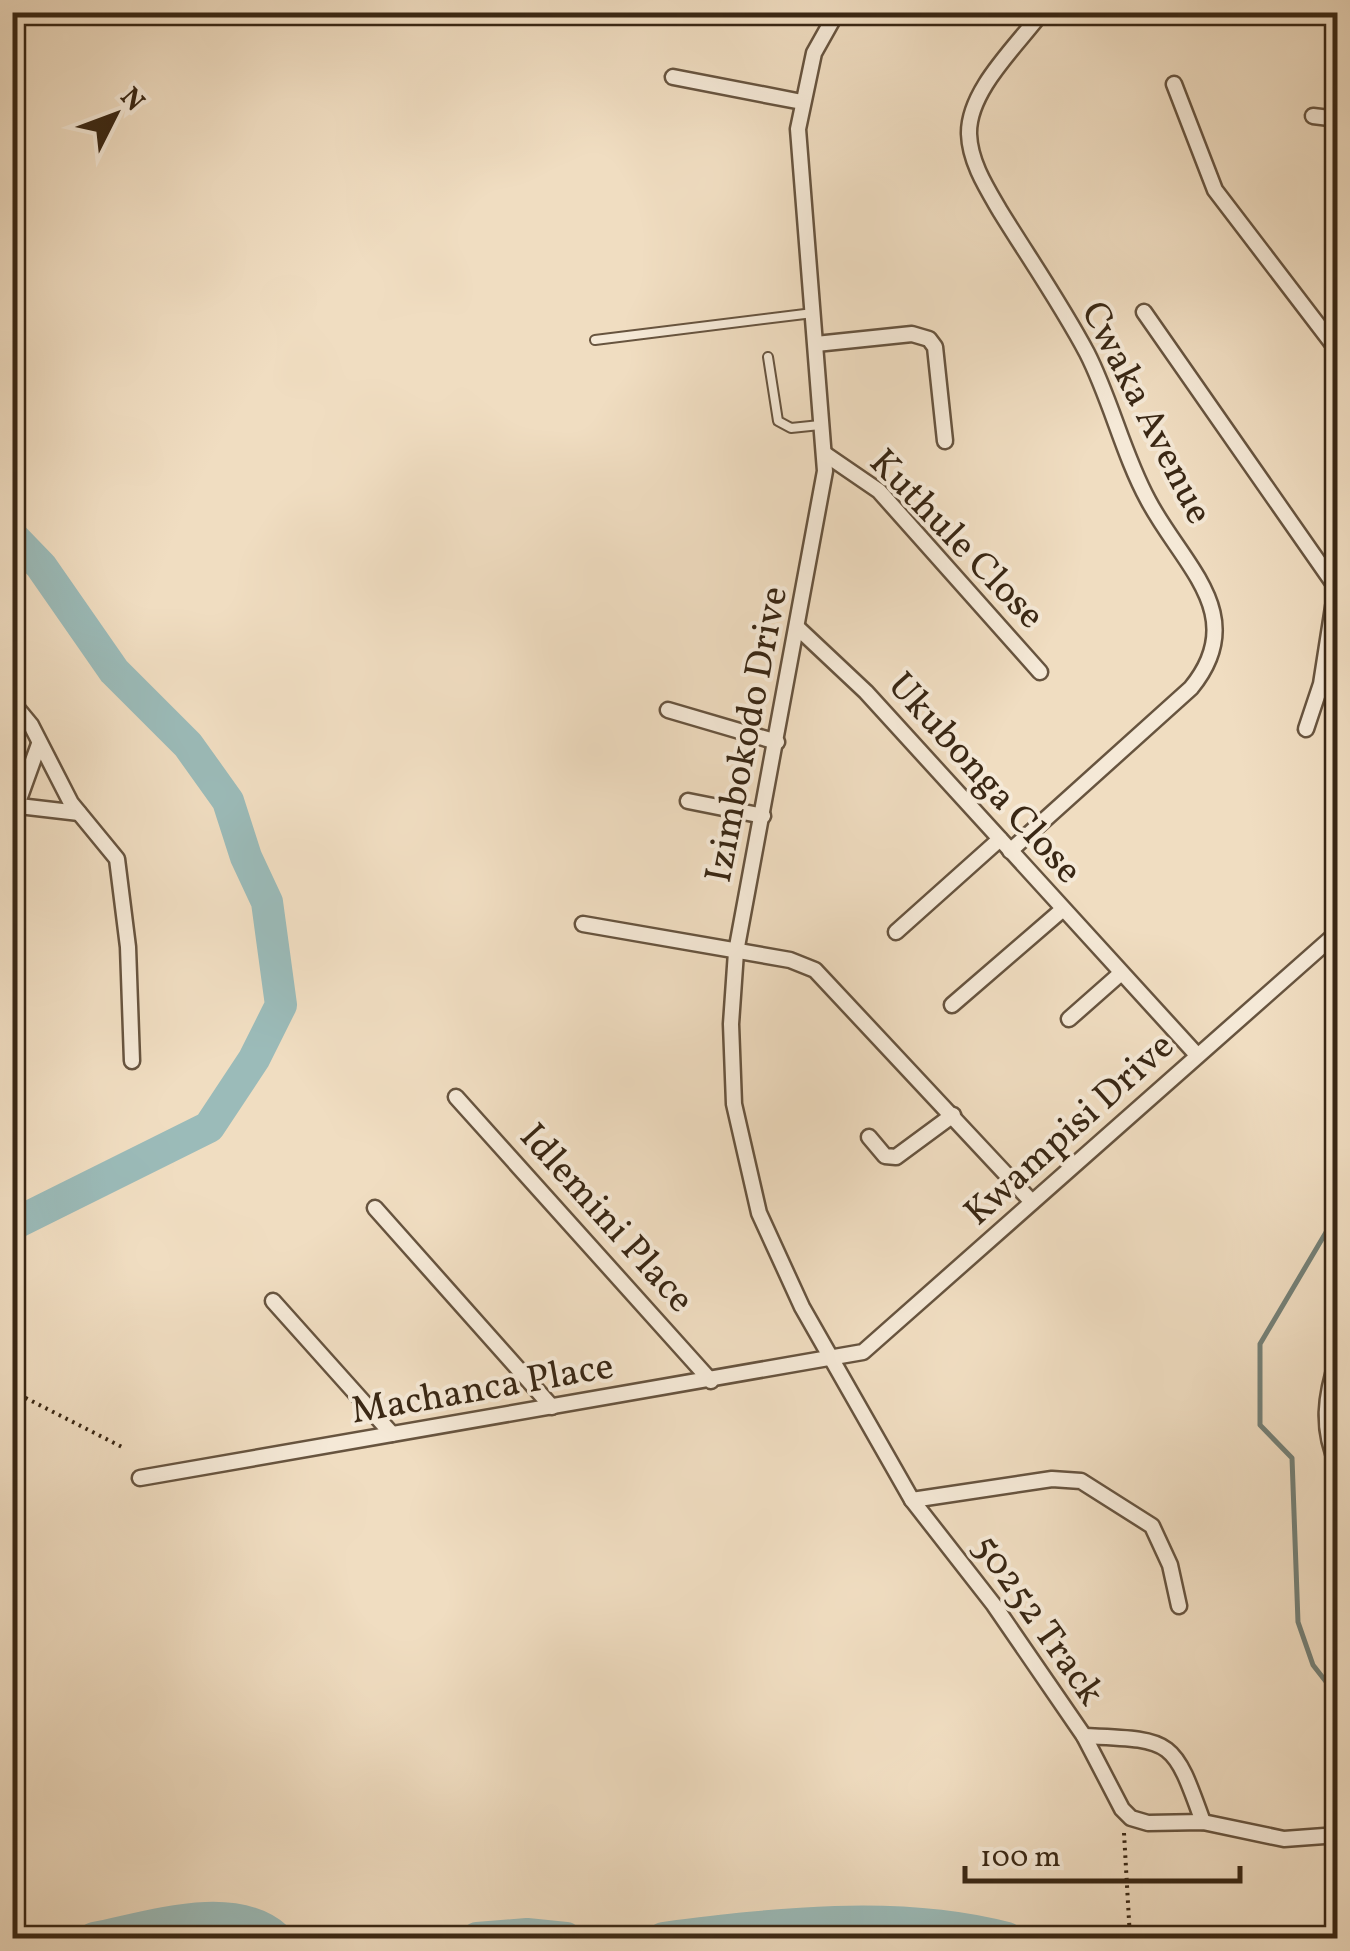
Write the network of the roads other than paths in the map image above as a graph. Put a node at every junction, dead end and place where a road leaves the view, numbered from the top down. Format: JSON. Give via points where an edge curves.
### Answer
{"nodes":[{"id":1,"x":837,"y":12,"type":"edge"},
{"id":2,"x":1042,"y":12,"type":"edge"},
{"id":3,"x":673,"y":77,"type":"dead end"},
{"id":4,"x":1174,"y":84,"type":"dead end"},
{"id":5,"x":802,"y":102,"type":"junction"},
{"id":6,"x":1313,"y":116,"type":"dead end"},
{"id":7,"x":1338,"y":119,"type":"edge"},
{"id":8,"x":1144,"y":312,"type":"dead end"},
{"id":9,"x":813,"y":313,"type":"junction"},
{"id":10,"x":595,"y":340,"type":"dead end"},
{"id":11,"x":816,"y":344,"type":"junction"},
{"id":12,"x":1338,"y":351,"type":"edge"},
{"id":13,"x":768,"y":357,"type":"dead end"},
{"id":14,"x":823,"y":425,"type":"junction"},
{"id":15,"x":945,"y":441,"type":"dead end"},
{"id":16,"x":825,"y":454,"type":"junction"},
{"id":17,"x":1337,"y":589,"type":"edge"},
{"id":18,"x":799,"y":628,"type":"junction"},
{"id":19,"x":1040,"y":672,"type":"dead end"},
{"id":20,"x":12,"y":702,"type":"edge"},
{"id":21,"x":668,"y":710,"type":"dead end"},
{"id":22,"x":1306,"y":729,"type":"dead end"},
{"id":23,"x":777,"y":742,"type":"junction"},
{"id":24,"x":39,"y":744,"type":"junction"},
{"id":25,"x":688,"y":801,"type":"dead end"},
{"id":26,"x":16,"y":812,"type":"edge"},
{"id":27,"x":78,"y":813,"type":"junction"},
{"id":28,"x":762,"y":816,"type":"junction"},
{"id":29,"x":1005,"y":845,"type":"junction"},
{"id":30,"x":1062,"y":910,"type":"junction"},
{"id":31,"x":584,"y":924,"type":"dead end"},
{"id":32,"x":896,"y":932,"type":"dead end"},
{"id":33,"x":1338,"y":932,"type":"edge"},
{"id":34,"x":736,"y":952,"type":"junction"},
{"id":35,"x":1120,"y":974,"type":"junction"},
{"id":36,"x":952,"y":1005,"type":"dead end"},
{"id":37,"x":1069,"y":1019,"type":"dead end"},
{"id":38,"x":1198,"y":1056,"type":"junction"},
{"id":39,"x":132,"y":1061,"type":"dead end"},
{"id":40,"x":456,"y":1097,"type":"dead end"},
{"id":41,"x":953,"y":1115,"type":"junction"},
{"id":42,"x":869,"y":1138,"type":"dead end"},
{"id":43,"x":1032,"y":1202,"type":"junction"},
{"id":44,"x":376,"y":1208,"type":"dead end"},
{"id":45,"x":272,"y":1301,"type":"dead end"},
{"id":46,"x":1338,"y":1358,"type":"edge"},
{"id":47,"x":834,"y":1359,"type":"junction"},
{"id":48,"x":711,"y":1381,"type":"junction"},
{"id":49,"x":552,"y":1407,"type":"junction"},
{"id":50,"x":392,"y":1434,"type":"junction"},
{"id":51,"x":1338,"y":1466,"type":"edge"},
{"id":52,"x":140,"y":1478,"type":"dead end"},
{"id":53,"x":912,"y":1500,"type":"junction"},
{"id":54,"x":1179,"y":1606,"type":"dead end"},
{"id":55,"x":1084,"y":1736,"type":"junction"},
{"id":56,"x":1203,"y":1822,"type":"junction"},
{"id":57,"x":1338,"y":1836,"type":"edge"}],
"edges":[{"from":1,"to":5,"type":"street","name":"Izimbokodo Drive","via":[[814,53]]},
{"from":2,"to":29,"type":"street","name":"Cwaka Avenue","via":[[976,103],[972,151],[988,191],[1088,355],[1149,502],[1210,602],[1216,639],[1209,664],[1191,688]]},
{"from":3,"to":5,"type":"street"},
{"from":4,"to":12,"type":"street","via":[[1216,190]]},
{"from":5,"to":9,"type":"street","name":"Izimbokodo Drive","via":[[798,154]]},
{"from":6,"to":7,"type":"street"},
{"from":8,"to":17,"type":"street"},
{"from":9,"to":10,"type":"lane"},
{"from":9,"to":11,"type":"street","name":"Izimbokodo Drive"},
{"from":11,"to":14,"type":"street","name":"Izimbokodo Drive"},
{"from":11,"to":15,"type":"street","via":[[930,338]]},
{"from":13,"to":14,"type":"lane","via":[[780,424]]},
{"from":14,"to":16,"type":"street","name":"Izimbokodo Drive"},
{"from":16,"to":18,"type":"street","name":"Izimbokodo Drive"},
{"from":16,"to":19,"type":"street","name":"Kuthule Close","via":[[879,491]]},
{"from":17,"to":22,"type":"street"},
{"from":18,"to":23,"type":"street","name":"Izimbokodo Drive"},
{"from":18,"to":29,"type":"street","name":"Ukubonga Close"},
{"from":20,"to":24,"type":"street"},
{"from":21,"to":23,"type":"street"},
{"from":23,"to":28,"type":"street","name":"Izimbokodo Drive"},
{"from":24,"to":26,"type":"street"},
{"from":24,"to":27,"type":"street"},
{"from":25,"to":28,"type":"street"},
{"from":26,"to":27,"type":"street"},
{"from":27,"to":39,"type":"street","via":[[105,841],[123,880]]},
{"from":28,"to":34,"type":"street","name":"Izimbokodo Drive"},
{"from":29,"to":30,"type":"street","name":"Ukubonga Close"},
{"from":29,"to":32,"type":"street","name":"Cwaka Avenue"},
{"from":30,"to":35,"type":"street","name":"Ukubonga Close"},
{"from":30,"to":36,"type":"street"},
{"from":31,"to":34,"type":"street"},
{"from":33,"to":38,"type":"street","name":"Kwampisi Drive"},
{"from":34,"to":41,"type":"street","via":[[816,970]]},
{"from":34,"to":47,"type":"street","name":"Izimbokodo Drive","via":[[731,1068],[748,1178],[784,1274]]},
{"from":35,"to":37,"type":"street"},
{"from":35,"to":38,"type":"street","name":"Ukubonga Close"},
{"from":38,"to":43,"type":"street","name":"Kwampisi Drive"},
{"from":40,"to":48,"type":"street","name":"Idlemini Place"},
{"from":41,"to":42,"type":"street","via":[[896,1157],[885,1156]]},
{"from":41,"to":43,"type":"street"},
{"from":43,"to":47,"type":"street","name":"Kwampisi Drive","via":[[872,1346]]},
{"from":44,"to":49,"type":"street"},
{"from":45,"to":50,"type":"street"},
{"from":46,"to":51,"type":"street","via":[[1326,1412]]},
{"from":47,"to":48,"type":"street","name":"Machanca Place"},
{"from":47,"to":53,"type":"street","name":"50252 Track"},
{"from":48,"to":49,"type":"street","name":"Machanca Place"},
{"from":49,"to":50,"type":"street","name":"Machanca Place"},
{"from":50,"to":52,"type":"street","name":"Machanca Place"},
{"from":53,"to":54,"type":"street","via":[[1052,1479],[1082,1481],[1152,1526]]},
{"from":53,"to":55,"type":"street","name":"50252 Track"},
{"from":55,"to":56,"type":"street","name":"50252 Track","via":[[1131,1818]]},
{"from":55,"to":56,"type":"street","via":[[1169,1748],[1186,1772]]},
{"from":56,"to":57,"type":"street","via":[[1284,1838]]}]}
